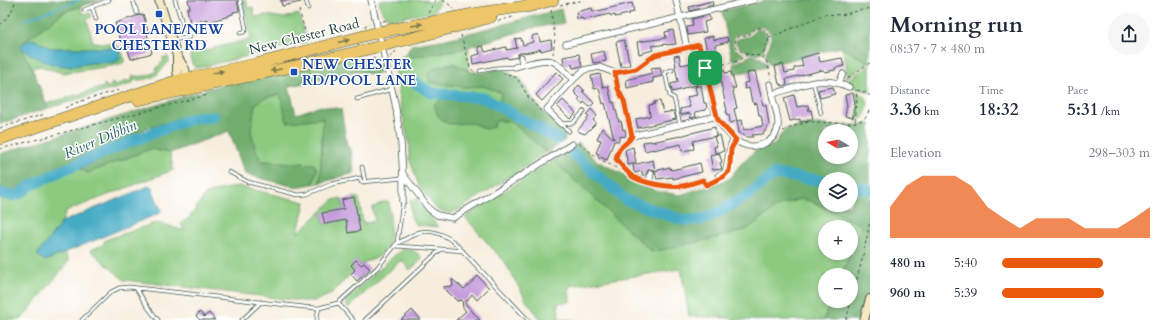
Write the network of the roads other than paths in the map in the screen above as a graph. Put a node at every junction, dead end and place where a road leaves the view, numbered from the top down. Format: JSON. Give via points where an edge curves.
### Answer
{"nodes":[{"id":1,"x":110,"y":0,"type":"edge"},
{"id":2,"x":133,"y":0,"type":"edge"},
{"id":3,"x":159,"y":0,"type":"edge"},
{"id":4,"x":175,"y":0,"type":"edge"},
{"id":5,"x":240,"y":0,"type":"edge"},
{"id":6,"x":306,"y":0,"type":"edge"},
{"id":7,"x":371,"y":0,"type":"edge"},
{"id":8,"x":676,"y":0,"type":"edge"},
{"id":9,"x":754,"y":0,"type":"edge"},
{"id":10,"x":552,"y":4,"type":"edge"},
{"id":11,"x":532,"y":5,"type":"junction"},
{"id":12,"x":92,"y":7,"type":"junction"},
{"id":13,"x":308,"y":8,"type":"dead end"},
{"id":14,"x":84,"y":10,"type":"dead end"},
{"id":15,"x":137,"y":14,"type":"dead end"},
{"id":16,"x":680,"y":17,"type":"junction"},
{"id":17,"x":96,"y":19,"type":"dead end"},
{"id":18,"x":379,"y":32,"type":"junction"},
{"id":19,"x":240,"y":33,"type":"dead end"},
{"id":20,"x":173,"y":40,"type":"junction"},
{"id":21,"x":566,"y":44,"type":"dead end"},
{"id":22,"x":382,"y":46,"type":"junction"},
{"id":23,"x":686,"y":48,"type":"junction"},
{"id":24,"x":521,"y":57,"type":"dead end"},
{"id":25,"x":522,"y":65,"type":"junction"},
{"id":26,"x":515,"y":67,"type":"joint"},
{"id":27,"x":672,"y":70,"type":"dead end"},
{"id":28,"x":480,"y":73,"type":"road end"},
{"id":29,"x":615,"y":73,"type":"junction"},
{"id":30,"x":843,"y":74,"type":"dead end"},
{"id":31,"x":574,"y":79,"type":"junction"},
{"id":32,"x":184,"y":82,"type":"junction"},
{"id":33,"x":813,"y":82,"type":"junction"},
{"id":34,"x":839,"y":83,"type":"junction"},
{"id":35,"x":770,"y":84,"type":"road end"},
{"id":36,"x":849,"y":87,"type":"road end"},
{"id":37,"x":392,"y":89,"type":"junction"},
{"id":38,"x":357,"y":99,"type":"dead end"},
{"id":39,"x":773,"y":99,"type":"junction"},
{"id":40,"x":584,"y":111,"type":"dead end"},
{"id":41,"x":821,"y":113,"type":"dead end"},
{"id":42,"x":717,"y":116,"type":"junction"},
{"id":43,"x":561,"y":124,"type":"junction"},
{"id":44,"x":680,"y":125,"type":"junction"},
{"id":45,"x":569,"y":131,"type":"dead end"},
{"id":46,"x":632,"y":136,"type":"junction"},
{"id":47,"x":733,"y":138,"type":"junction"},
{"id":48,"x":0,"y":139,"type":"edge"},
{"id":49,"x":573,"y":142,"type":"road end"},
{"id":50,"x":362,"y":168,"type":"dead end"},
{"id":51,"x":229,"y":172,"type":"dead end"},
{"id":52,"x":651,"y":173,"type":"dead end"},
{"id":53,"x":717,"y":175,"type":"dead end"},
{"id":54,"x":403,"y":176,"type":"junction"},
{"id":55,"x":364,"y":182,"type":"junction"},
{"id":56,"x":648,"y":182,"type":"junction"},
{"id":57,"x":706,"y":185,"type":"road end"},
{"id":58,"x":403,"y":201,"type":"joint"},
{"id":59,"x":396,"y":245,"type":"junction"},
{"id":60,"x":441,"y":249,"type":"junction"},
{"id":61,"x":463,"y":251,"type":"junction"},
{"id":62,"x":136,"y":288,"type":"junction"},
{"id":63,"x":870,"y":299,"type":"edge"},
{"id":64,"x":261,"y":302,"type":"junction"},
{"id":65,"x":338,"y":303,"type":"junction"},
{"id":66,"x":319,"y":308,"type":"junction"},
{"id":67,"x":82,"y":320,"type":"edge"},
{"id":68,"x":158,"y":320,"type":"edge"},
{"id":69,"x":242,"y":320,"type":"edge"},
{"id":70,"x":317,"y":320,"type":"edge"},
{"id":71,"x":352,"y":320,"type":"edge"},
{"id":72,"x":365,"y":320,"type":"edge"},
{"id":73,"x":528,"y":320,"type":"edge"},
{"id":74,"x":864,"y":320,"type":"edge"}],
"edges":[{"from":1,"to":12,"type":"lane"},
{"from":2,"to":15,"type":"lane"},
{"from":3,"to":20,"type":"street"},
{"from":4,"to":20,"type":"lane","via":[[183,26],[190,37]]},
{"from":5,"to":19,"type":"lane","via":[[246,29]]},
{"from":6,"to":13,"type":"lane"},
{"from":7,"to":18,"type":"street"},
{"from":8,"to":16,"type":"street"},
{"from":9,"to":16,"type":"street"},
{"from":10,"to":11,"type":"highway","name":"New Chester Road"},
{"from":18,"to":11,"type":"highway","name":"New Chester Road","one_way":true},
{"from":11,"to":22,"type":"highway","name":"New Chester Road"},
{"from":12,"to":14,"type":"lane"},
{"from":12,"to":17,"type":"lane"},
{"from":16,"to":21,"type":"street"},
{"from":16,"to":23,"type":"street"},
{"from":18,"to":22,"type":"street"},
{"from":32,"to":18,"type":"highway","name":"New Chester Road","one_way":true},
{"from":20,"to":32,"type":"street","via":[[177,56],[185,69]]},
{"from":22,"to":32,"type":"highway","name":"New Chester Road","one_way":true,"via":[[325,60]]},
{"from":22,"to":37,"type":"street"},
{"from":23,"to":29,"type":"street","via":[[655,55],[636,69]]},
{"from":23,"to":42,"type":"street","via":[[699,45]]},
{"from":24,"to":25,"type":"street"},
{"from":25,"to":26,"type":"street"},
{"from":25,"to":31,"type":"street","via":[[552,61]]},
{"from":26,"to":28,"type":"lane","via":[[496,68]]},
{"from":27,"to":44,"type":"lane","via":[[665,72]]},
{"from":29,"to":31,"type":"street","via":[[599,67],[584,70]]},
{"from":29,"to":46,"type":"street"},
{"from":30,"to":34,"type":"street"},
{"from":31,"to":43,"type":"street","via":[[547,109]]},
{"from":32,"to":48,"type":"highway","name":"New Chester Road","via":[[86,110]]},
{"from":33,"to":34,"type":"street"},
{"from":33,"to":39,"type":"street","via":[[776,93]]},
{"from":33,"to":41,"type":"lane"},
{"from":34,"to":36,"type":"street"},
{"from":35,"to":39,"type":"street"},
{"from":37,"to":38,"type":"lane"},
{"from":37,"to":54,"type":"street","via":[[401,143]]},
{"from":39,"to":47,"type":"street","via":[[778,127],[771,140],[759,145],[746,145]]},
{"from":40,"to":43,"type":"lane","via":[[572,123]]},
{"from":42,"to":44,"type":"street"},
{"from":42,"to":47,"type":"street"},
{"from":43,"to":45,"type":"lane"},
{"from":44,"to":46,"type":"street"},
{"from":46,"to":56,"type":"street","via":[[619,148],[616,159],[633,176]]},
{"from":47,"to":53,"type":"lane","via":[[728,148],[724,172]]},
{"from":49,"to":54,"type":"street","via":[[453,218],[437,215]]},
{"from":50,"to":55,"type":"lane"},
{"from":51,"to":55,"type":"lane","via":[[248,182],[298,195],[360,178],[360,182]]},
{"from":52,"to":56,"type":"street"},
{"from":54,"to":55,"type":"lane"},
{"from":54,"to":58,"type":"street"},
{"from":56,"to":57,"type":"street","via":[[674,187],[703,180]]},
{"from":58,"to":59,"type":"lane"},
{"from":59,"to":60,"type":"lane"},
{"from":59,"to":61,"type":"lane","via":[[420,232],[430,231],[444,235]]},
{"from":59,"to":65,"type":"lane","via":[[377,268]]},
{"from":60,"to":61,"type":"lane"},
{"from":60,"to":72,"type":"lane"},
{"from":61,"to":73,"type":"lane"},
{"from":62,"to":64,"type":"lane"},
{"from":62,"to":67,"type":"lane","via":[[119,288],[111,292]]},
{"from":62,"to":68,"type":"lane"},
{"from":63,"to":74,"type":"street"},
{"from":64,"to":66,"type":"lane"},
{"from":64,"to":69,"type":"lane"},
{"from":65,"to":66,"type":"lane"},
{"from":65,"to":71,"type":"lane"},
{"from":66,"to":70,"type":"lane"}]}
